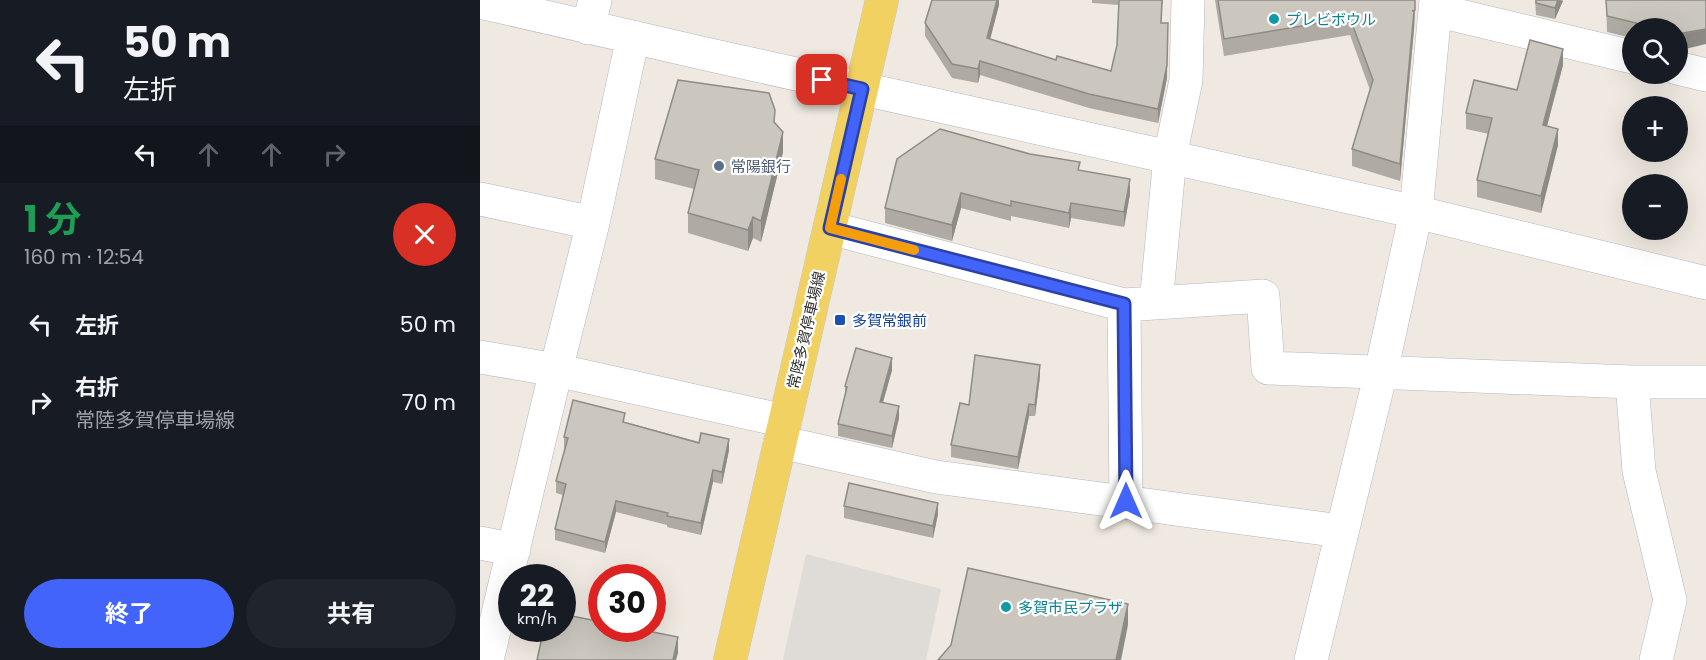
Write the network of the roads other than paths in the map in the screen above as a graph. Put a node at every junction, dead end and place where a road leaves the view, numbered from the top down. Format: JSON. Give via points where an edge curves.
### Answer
{"nodes":[{"id":1,"x":882,"y":0,"type":"edge"},
{"id":2,"x":1188,"y":0,"type":"edge"},
{"id":3,"x":480,"y":2,"type":"edge"},
{"id":4,"x":1435,"y":5,"type":"edge"},
{"id":5,"x":592,"y":14,"type":"edge"},
{"id":6,"x":633,"y":37,"type":"junction"},
{"id":7,"x":1622,"y":54,"type":"edge"},
{"id":8,"x":1688,"y":71,"type":"edge"},
{"id":9,"x":1706,"y":75,"type":"edge"},
{"id":10,"x":862,"y":89,"type":"junction"},
{"id":11,"x":1170,"y":157,"type":"junction"},
{"id":12,"x":480,"y":199,"type":"edge"},
{"id":13,"x":1416,"y":212,"type":"junction"},
{"id":14,"x":593,"y":223,"type":"junction"},
{"id":15,"x":830,"y":228,"type":"junction"},
{"id":16,"x":1706,"y":283,"type":"edge"},
{"id":17,"x":1140,"y":304,"type":"junction"},
{"id":18,"x":480,"y":357,"type":"edge"},
{"id":19,"x":556,"y":370,"type":"junction"},
{"id":20,"x":1381,"y":372,"type":"junction"},
{"id":21,"x":1632,"y":382,"type":"junction"},
{"id":22,"x":1706,"y":382,"type":"edge"},
{"id":23,"x":783,"y":431,"type":"junction"},
{"id":24,"x":1126,"y":501,"type":"junction"},
{"id":25,"x":1341,"y":531,"type":"junction"},
{"id":26,"x":480,"y":543,"type":"edge"},
{"id":27,"x":514,"y":550,"type":"junction"},
{"id":28,"x":487,"y":660,"type":"edge"},
{"id":29,"x":730,"y":660,"type":"edge"},
{"id":30,"x":1311,"y":660,"type":"edge"},
{"id":31,"x":1656,"y":660,"type":"edge"}],
"edges":[{"from":1,"to":10,"type":"main road","name":"常陸多賀停車場線"},
{"from":2,"to":11,"type":"street","via":[[1186,80]]},
{"from":3,"to":5,"type":"street"},
{"from":4,"to":7,"type":"street"},
{"from":4,"to":13,"type":"street"},
{"from":5,"to":6,"type":"street"},
{"from":6,"to":10,"type":"street"},
{"from":6,"to":14,"type":"street"},
{"from":8,"to":9,"type":"street"},
{"from":10,"to":11,"type":"street"},
{"from":10,"to":15,"type":"main road","name":"常陸多賀停車場線"},
{"from":11,"to":13,"type":"street"},
{"from":11,"to":17,"type":"street"},
{"from":12,"to":14,"type":"street"},
{"from":13,"to":16,"type":"street"},
{"from":13,"to":20,"type":"street"},
{"from":14,"to":19,"type":"street"},
{"from":15,"to":17,"type":"street"},
{"from":15,"to":23,"type":"main road","name":"常陸多賀停車場線"},
{"from":17,"to":20,"type":"street","via":[[1263,296],[1268,368]]},
{"from":17,"to":24,"type":"street"},
{"from":18,"to":19,"type":"street"},
{"from":19,"to":23,"type":"street"},
{"from":19,"to":27,"type":"street"},
{"from":20,"to":21,"type":"street"},
{"from":20,"to":25,"type":"street"},
{"from":21,"to":22,"type":"street"},
{"from":21,"to":31,"type":"street","via":[[1639,471],[1670,600]]},
{"from":23,"to":24,"type":"street","via":[[936,477]]},
{"from":23,"to":29,"type":"main road","name":"常陸多賀停車場線"},
{"from":24,"to":25,"type":"street"},
{"from":25,"to":30,"type":"street"},
{"from":26,"to":27,"type":"street"},
{"from":27,"to":28,"type":"street"}]}
